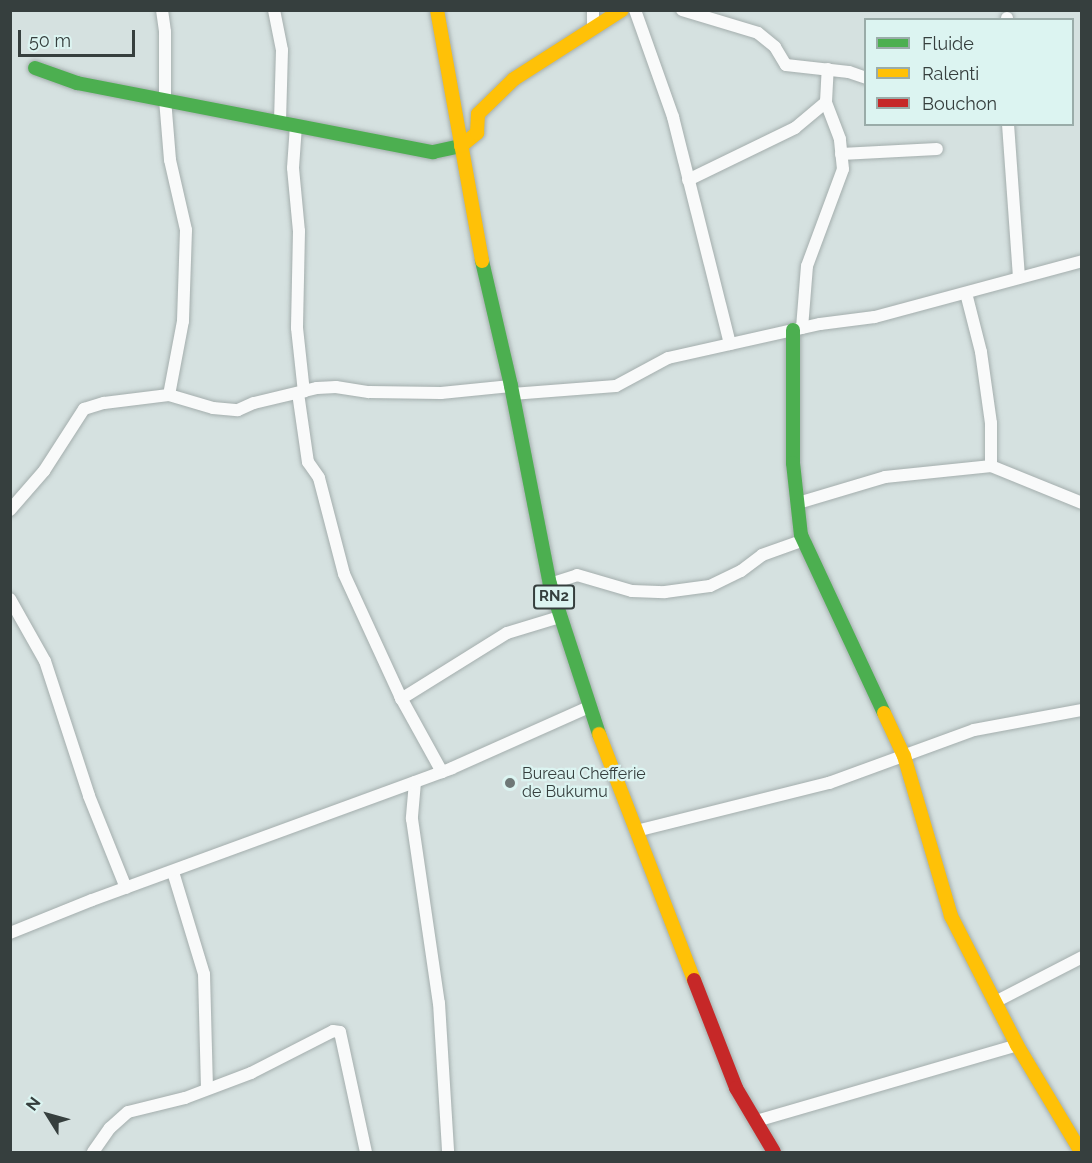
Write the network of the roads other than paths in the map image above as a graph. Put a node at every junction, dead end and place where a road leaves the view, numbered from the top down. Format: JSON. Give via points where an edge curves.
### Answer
{"nodes":[{"id":1,"x":162,"y":10,"type":"edge"},
{"id":2,"x":274,"y":10,"type":"edge"},
{"id":3,"x":437,"y":10,"type":"edge"},
{"id":4,"x":593,"y":10,"type":"edge"},
{"id":5,"x":622,"y":10,"type":"edge"},
{"id":6,"x":635,"y":10,"type":"edge"},
{"id":7,"x":682,"y":10,"type":"edge"},
{"id":8,"x":593,"y":28,"type":"junction"},
{"id":9,"x":34,"y":68,"type":"dead end"},
{"id":10,"x":828,"y":69,"type":"junction"},
{"id":11,"x":864,"y":78,"type":"edge"},
{"id":12,"x":165,"y":99,"type":"junction"},
{"id":13,"x":826,"y":102,"type":"junction"},
{"id":14,"x":280,"y":123,"type":"junction"},
{"id":15,"x":296,"y":125,"type":"junction"},
{"id":16,"x":1008,"y":126,"type":"edge"},
{"id":17,"x":462,"y":146,"type":"junction"},
{"id":18,"x":937,"y":149,"type":"dead end"},
{"id":19,"x":841,"y":154,"type":"junction"},
{"id":20,"x":688,"y":180,"type":"junction"},
{"id":21,"x":1082,"y":261,"type":"edge"},
{"id":22,"x":1019,"y":278,"type":"junction"},
{"id":23,"x":966,"y":293,"type":"junction"},
{"id":24,"x":797,"y":329,"type":"junction"},
{"id":25,"x":730,"y":344,"type":"junction"},
{"id":26,"x":511,"y":390,"type":"junction"},
{"id":27,"x":301,"y":392,"type":"junction"},
{"id":28,"x":169,"y":395,"type":"junction"},
{"id":29,"x":991,"y":466,"type":"junction"},
{"id":30,"x":798,"y":503,"type":"junction"},
{"id":31,"x":1082,"y":503,"type":"edge"},
{"id":32,"x":10,"y":510,"type":"edge"},
{"id":33,"x":804,"y":540,"type":"junction"},
{"id":34,"x":550,"y":584,"type":"junction"},
{"id":35,"x":10,"y":599,"type":"edge"},
{"id":36,"x":560,"y":617,"type":"junction"},
{"id":37,"x":401,"y":699,"type":"junction"},
{"id":38,"x":589,"y":707,"type":"junction"},
{"id":39,"x":1082,"y":710,"type":"edge"},
{"id":40,"x":904,"y":756,"type":"junction"},
{"id":41,"x":442,"y":772,"type":"junction"},
{"id":42,"x":415,"y":782,"type":"junction"},
{"id":43,"x":636,"y":831,"type":"junction"},
{"id":44,"x":173,"y":872,"type":"junction"},
{"id":45,"x":126,"y":888,"type":"junction"},
{"id":46,"x":10,"y":933,"type":"edge"},
{"id":47,"x":1082,"y":957,"type":"edge"},
{"id":48,"x":995,"y":1002,"type":"junction"},
{"id":49,"x":1017,"y":1045,"type":"junction"},
{"id":50,"x":207,"y":1089,"type":"junction"},
{"id":51,"x":756,"y":1121,"type":"junction"},
{"id":52,"x":93,"y":1152,"type":"edge"},
{"id":53,"x":366,"y":1152,"type":"edge"},
{"id":54,"x":448,"y":1152,"type":"edge"},
{"id":55,"x":774,"y":1152,"type":"edge"},
{"id":56,"x":1082,"y":1152,"type":"edge"}],
"edges":[{"from":1,"to":12,"type":"street"},
{"from":2,"to":14,"type":"street","via":[[282,50]]},
{"from":3,"to":17,"type":"main road","number":"RN2"},
{"from":4,"to":8,"type":"street"},
{"from":5,"to":8,"type":"main road"},
{"from":6,"to":20,"type":"street","via":[[673,117]]},
{"from":7,"to":10,"type":"street","via":[[758,33],[775,47],[786,64]]},
{"from":8,"to":17,"type":"main road","via":[[514,79],[478,114],[477,133]]},
{"from":9,"to":12,"type":"main road","via":[[77,84]]},
{"from":10,"to":11,"type":"street"},
{"from":10,"to":13,"type":"street"},
{"from":12,"to":14,"type":"main road"},
{"from":12,"to":28,"type":"street","via":[[170,160],[186,230],[183,321]]},
{"from":13,"to":19,"type":"street","via":[[840,139]]},
{"from":13,"to":20,"type":"street","via":[[795,128]]},
{"from":14,"to":15,"type":"main road"},
{"from":15,"to":17,"type":"main road","via":[[433,152]]},
{"from":15,"to":27,"type":"street","via":[[293,168],[299,231],[297,328]]},
{"from":16,"to":22,"type":"street"},
{"from":17,"to":26,"type":"main road","number":"RN2","via":[[480,251]]},
{"from":18,"to":19,"type":"street"},
{"from":19,"to":24,"type":"street","via":[[843,169],[807,266]]},
{"from":20,"to":25,"type":"street"},
{"from":21,"to":22,"type":"street"},
{"from":22,"to":23,"type":"street"},
{"from":23,"to":24,"type":"street","via":[[875,317]]},
{"from":23,"to":29,"type":"street","via":[[981,352],[991,423]]},
{"from":24,"to":25,"type":"street"},
{"from":24,"to":30,"type":"main road","via":[[793,463]]},
{"from":25,"to":26,"type":"street","via":[[668,358],[616,386]]},
{"from":26,"to":27,"type":"street","via":[[369,392],[336,387]]},
{"from":26,"to":34,"type":"main road","number":"RN2"},
{"from":27,"to":28,"type":"street","via":[[238,410],[213,408]]},
{"from":27,"to":37,"type":"street","via":[[308,462],[319,478],[344,574]]},
{"from":28,"to":32,"type":"street","via":[[84,409],[44,471]]},
{"from":29,"to":30,"type":"street","via":[[885,477]]},
{"from":29,"to":31,"type":"street"},
{"from":30,"to":33,"type":"main road"},
{"from":33,"to":34,"type":"street","via":[[762,555],[710,586],[665,592],[632,591],[577,575]]},
{"from":33,"to":40,"type":"main road"},
{"from":34,"to":36,"type":"main road","number":"RN2"},
{"from":35,"to":45,"type":"street","via":[[45,661],[89,796]]},
{"from":36,"to":37,"type":"street","via":[[507,633]]},
{"from":36,"to":38,"type":"main road","number":"RN2"},
{"from":37,"to":41,"type":"street"},
{"from":38,"to":41,"type":"street"},
{"from":38,"to":43,"type":"main road","number":"RN2"},
{"from":39,"to":40,"type":"street","via":[[974,730]]},
{"from":40,"to":43,"type":"street","via":[[829,783]]},
{"from":40,"to":48,"type":"main road","via":[[951,916]]},
{"from":41,"to":42,"type":"street"},
{"from":42,"to":44,"type":"street"},
{"from":42,"to":54,"type":"street","via":[[412,819],[439,1003]]},
{"from":43,"to":51,"type":"main road","number":"RN2","via":[[736,1088]]},
{"from":44,"to":45,"type":"street"},
{"from":44,"to":50,"type":"street","via":[[204,974]]},
{"from":45,"to":46,"type":"street"},
{"from":47,"to":48,"type":"street"},
{"from":48,"to":49,"type":"main road"},
{"from":49,"to":51,"type":"street"},
{"from":49,"to":56,"type":"main road"},
{"from":50,"to":52,"type":"street","via":[[128,1112],[110,1128]]},
{"from":50,"to":53,"type":"street","via":[[251,1073],[333,1031],[340,1032]]},
{"from":51,"to":55,"type":"main road","number":"RN2"}]}
